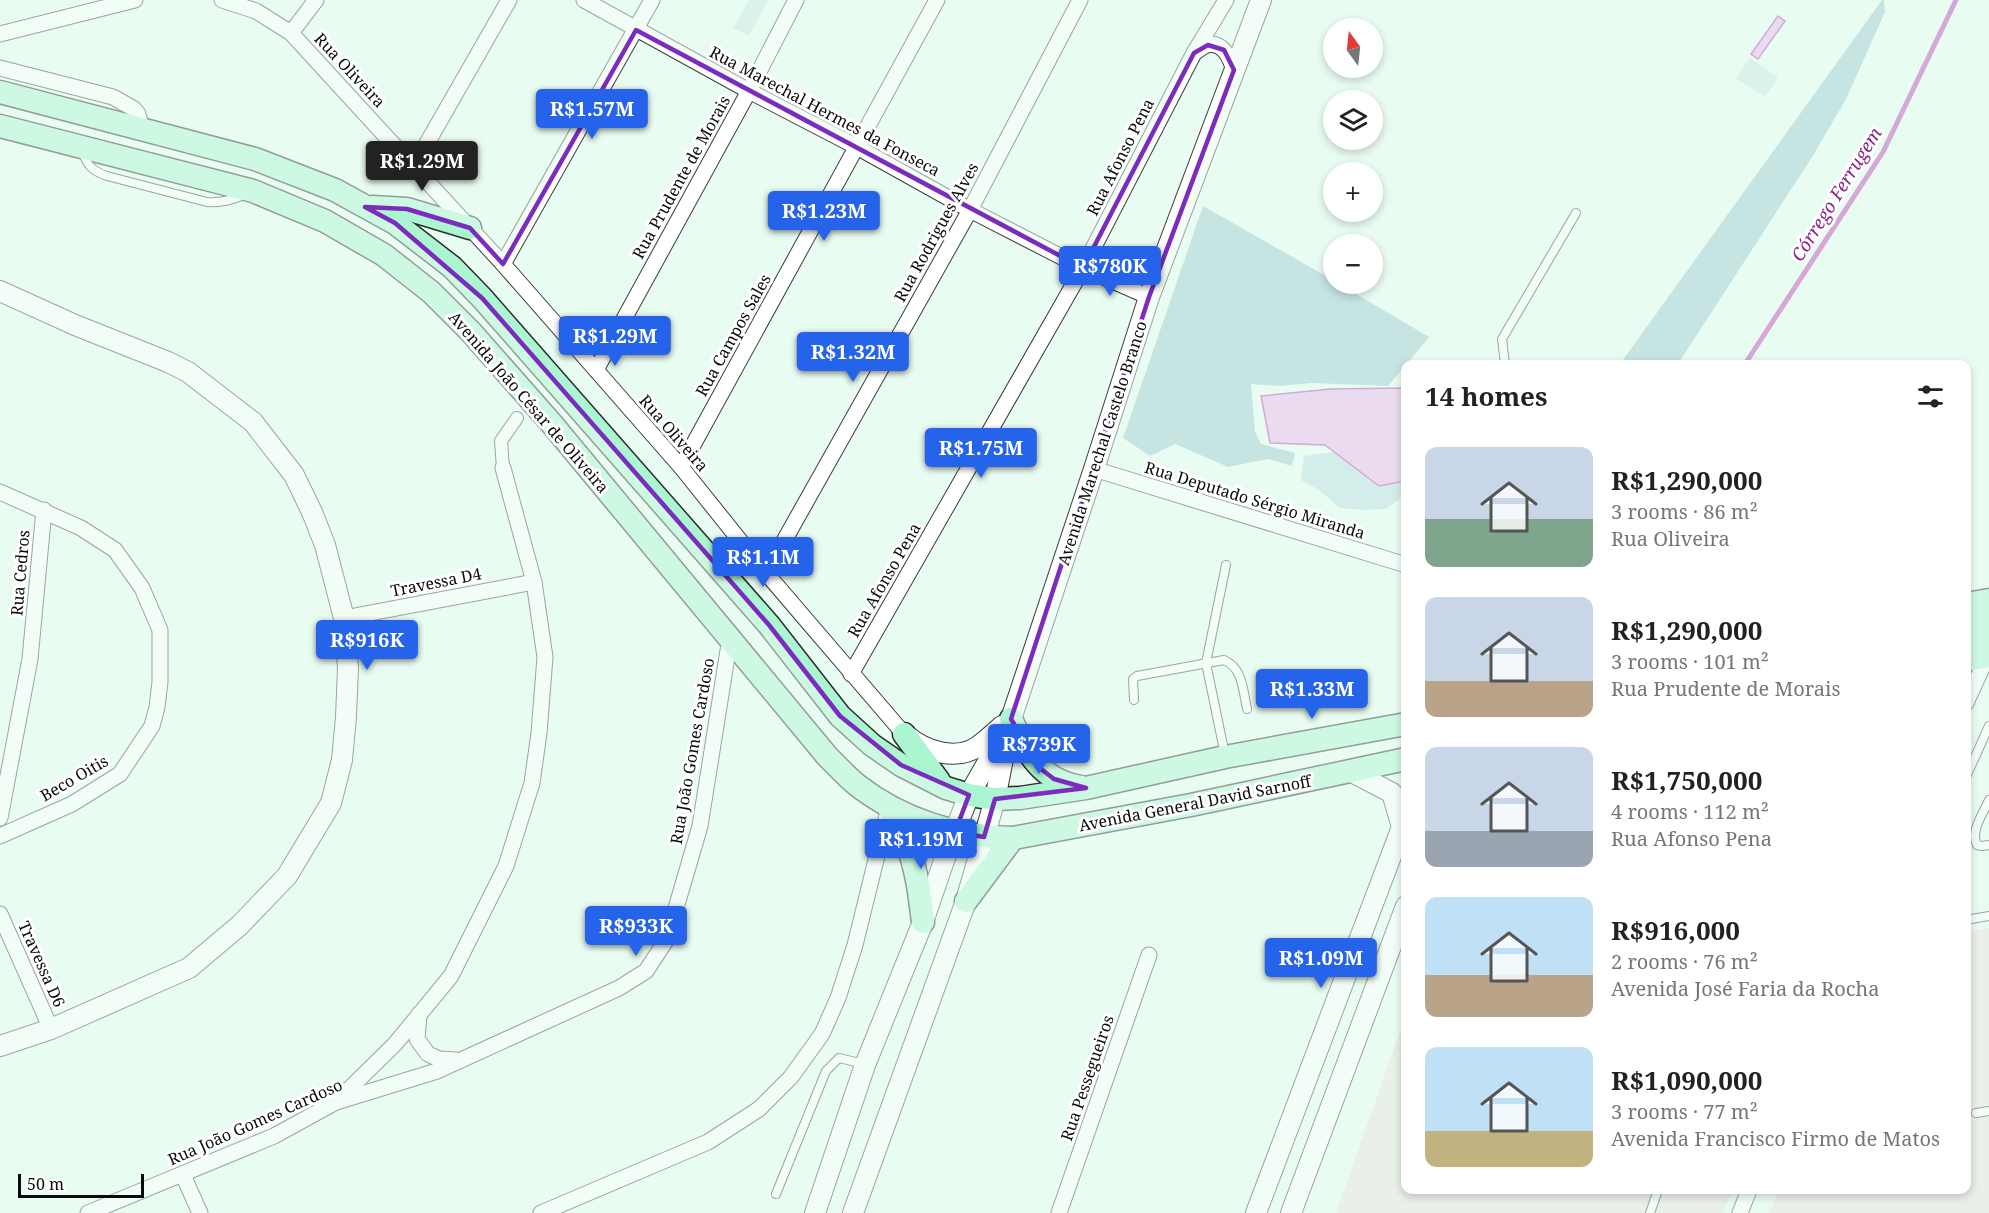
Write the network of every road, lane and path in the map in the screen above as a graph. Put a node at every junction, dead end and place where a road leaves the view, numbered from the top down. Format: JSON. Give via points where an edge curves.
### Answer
{"nodes":[{"id":1,"x":135,"y":0,"type":"edge"},
{"id":2,"x":222,"y":0,"type":"edge"},
{"id":3,"x":316,"y":0,"type":"edge"},
{"id":4,"x":509,"y":0,"type":"edge"},
{"id":5,"x":584,"y":0,"type":"edge"},
{"id":6,"x":652,"y":0,"type":"edge"},
{"id":7,"x":796,"y":0,"type":"edge"},
{"id":8,"x":936,"y":0,"type":"edge"},
{"id":9,"x":1080,"y":0,"type":"edge"},
{"id":10,"x":1226,"y":0,"type":"edge"},
{"id":11,"x":1261,"y":0,"type":"edge"},
{"id":12,"x":636,"y":30,"type":"junction"},
{"id":13,"x":291,"y":33,"type":"junction"},
{"id":14,"x":0,"y":34,"type":"edge"},
{"id":15,"x":1194,"y":53,"type":"junction"},
{"id":16,"x":0,"y":68,"type":"edge"},
{"id":17,"x":1234,"y":70,"type":"junction"},
{"id":18,"x":749,"y":91,"type":"junction"},
{"id":19,"x":0,"y":92,"type":"edge"},
{"id":20,"x":0,"y":126,"type":"edge"},
{"id":21,"x":142,"y":130,"type":"junction"},
{"id":22,"x":857,"y":147,"type":"junction"},
{"id":23,"x":414,"y":166,"type":"junction"},
{"id":24,"x":365,"y":207,"type":"junction"},
{"id":25,"x":970,"y":210,"type":"junction"},
{"id":26,"x":1576,"y":213,"type":"dead end"},
{"id":27,"x":470,"y":228,"type":"junction"},
{"id":28,"x":503,"y":264,"type":"junction"},
{"id":29,"x":1083,"y":268,"type":"junction"},
{"id":30,"x":0,"y":291,"type":"edge"},
{"id":31,"x":1149,"y":297,"type":"junction"},
{"id":32,"x":1504,"y":360,"type":"edge"},
{"id":33,"x":596,"y":370,"type":"junction"},
{"id":34,"x":517,"y":418,"type":"dead end"},
{"id":35,"x":681,"y":467,"type":"junction"},
{"id":36,"x":503,"y":468,"type":"joint"},
{"id":37,"x":1094,"y":469,"type":"junction"},
{"id":38,"x":0,"y":492,"type":"edge"},
{"id":39,"x":44,"y":510,"type":"junction"},
{"id":40,"x":1401,"y":563,"type":"edge"},
{"id":41,"x":1226,"y":565,"type":"dead end"},
{"id":42,"x":766,"y":573,"type":"junction"},
{"id":43,"x":534,"y":582,"type":"junction"},
{"id":44,"x":1989,"y":600,"type":"edge"},
{"id":45,"x":1971,"y":603,"type":"edge"},
{"id":46,"x":344,"y":618,"type":"junction"},
{"id":47,"x":1989,"y":621,"type":"edge"},
{"id":48,"x":1971,"y":624,"type":"edge"},
{"id":49,"x":730,"y":638,"type":"junction"},
{"id":50,"x":1983,"y":652,"type":"edge"},
{"id":51,"x":1206,"y":663,"type":"junction"},
{"id":52,"x":850,"y":674,"type":"junction"},
{"id":53,"x":1971,"y":688,"type":"edge"},
{"id":54,"x":1134,"y":700,"type":"dead end"},
{"id":55,"x":1247,"y":709,"type":"dead end"},
{"id":56,"x":1011,"y":719,"type":"junction"},
{"id":57,"x":1401,"y":725,"type":"edge"},
{"id":58,"x":1989,"y":726,"type":"edge"},
{"id":59,"x":904,"y":734,"type":"junction"},
{"id":60,"x":1226,"y":757,"type":"junction"},
{"id":61,"x":1401,"y":761,"type":"edge"},
{"id":62,"x":1971,"y":766,"type":"edge"},
{"id":63,"x":1352,"y":772,"type":"junction"},
{"id":64,"x":942,"y":785,"type":"junction"},
{"id":65,"x":1086,"y":788,"type":"junction"},
{"id":66,"x":969,"y":795,"type":"junction"},
{"id":67,"x":995,"y":799,"type":"junction"},
{"id":68,"x":1989,"y":800,"type":"edge"},
{"id":69,"x":889,"y":807,"type":"junction"},
{"id":70,"x":0,"y":818,"type":"edge"},
{"id":71,"x":1401,"y":824,"type":"edge"},
{"id":72,"x":1401,"y":830,"type":"edge"},
{"id":73,"x":955,"y":832,"type":"junction"},
{"id":74,"x":0,"y":836,"type":"edge"},
{"id":75,"x":984,"y":837,"type":"junction"},
{"id":76,"x":1013,"y":838,"type":"junction"},
{"id":77,"x":1989,"y":845,"type":"edge"},
{"id":78,"x":966,"y":901,"type":"junction"},
{"id":79,"x":0,"y":914,"type":"edge"},
{"id":80,"x":1989,"y":916,"type":"edge"},
{"id":81,"x":1401,"y":919,"type":"edge"},
{"id":82,"x":1971,"y":919,"type":"edge"},
{"id":83,"x":923,"y":922,"type":"junction"},
{"id":84,"x":1149,"y":955,"type":"dead end"},
{"id":85,"x":419,"y":1014,"type":"junction"},
{"id":86,"x":51,"y":1029,"type":"junction"},
{"id":87,"x":0,"y":1046,"type":"edge"},
{"id":88,"x":459,"y":1060,"type":"junction"},
{"id":89,"x":865,"y":1065,"type":"junction"},
{"id":90,"x":336,"y":1102,"type":"junction"},
{"id":91,"x":1989,"y":1111,"type":"edge"},
{"id":92,"x":1976,"y":1113,"type":"dead end"},
{"id":93,"x":183,"y":1175,"type":"junction"},
{"id":94,"x":776,"y":1194,"type":"dead end"},
{"id":95,"x":1657,"y":1194,"type":"edge"},
{"id":96,"x":1747,"y":1194,"type":"edge"},
{"id":97,"x":88,"y":1213,"type":"edge"},
{"id":98,"x":200,"y":1213,"type":"edge"},
{"id":99,"x":541,"y":1213,"type":"edge"},
{"id":100,"x":815,"y":1213,"type":"edge"},
{"id":101,"x":853,"y":1213,"type":"edge"},
{"id":102,"x":1059,"y":1213,"type":"edge"},
{"id":103,"x":1256,"y":1213,"type":"edge"},
{"id":104,"x":1291,"y":1213,"type":"edge"},
{"id":105,"x":1650,"y":1213,"type":"edge"},
{"id":106,"x":1740,"y":1213,"type":"edge"}],
"edges":[{"from":1,"to":14,"type":"street"},
{"from":2,"to":13,"type":"street","name":"Rua Oliveira","via":[[256,10]]},
{"from":3,"to":13,"type":"street"},
{"from":4,"to":23,"type":"street"},
{"from":5,"to":12,"type":"street","name":"Rua Marechal Hermes da Fonseca"},
{"from":6,"to":12,"type":"street"},
{"from":7,"to":18,"type":"street","name":"Rua Prudente de Morais"},
{"from":8,"to":22,"type":"street","name":"Rua Campos Sales"},
{"from":9,"to":25,"type":"street","name":"Rua Rodrigues Alves"},
{"from":10,"to":15,"type":"street","name":"Rua Afonso Pena"},
{"from":11,"to":17,"type":"street","name":"Avenida Marechal Castelo Branco"},
{"from":12,"to":18,"type":"street","name":"Rua Marechal Hermes da Fonseca"},
{"from":12,"to":28,"type":"street"},
{"from":13,"to":23,"type":"street","name":"Rua Oliveira"},
{"from":15,"to":17,"type":"street","via":[[1208,45],[1217,46],[1230,58]]},
{"from":15,"to":29,"type":"street","name":"Rua Afonso Pena"},
{"from":16,"to":21,"type":"street","via":[[113,97],[134,109]]},
{"from":17,"to":31,"type":"street","name":"Avenida Marechal Castelo Branco"},
{"from":18,"to":22,"type":"street","name":"Rua Marechal Hermes da Fonseca"},
{"from":18,"to":33,"type":"street","name":"Rua Prudente de Morais"},
{"from":19,"to":21,"type":"main road","name":"Avenida João César de Oliveira"},
{"from":20,"to":49,"type":"main road","name":"Avenida João César de Oliveira","via":[[253,191],[325,221],[384,255],[431,292],[471,332]]},
{"from":21,"to":24,"type":"main road","name":"Avenida João César de Oliveira","via":[[255,159],[335,190]]},
{"from":22,"to":25,"type":"street","name":"Rua Marechal Hermes da Fonseca"},
{"from":22,"to":35,"type":"street","name":"Rua Campos Sales"},
{"from":23,"to":27,"type":"street","name":"Rua Oliveira"},
{"from":24,"to":27,"type":"main road","via":[[407,209]]},
{"from":24,"to":64,"type":"main road","name":"Avenida João César de Oliveira","via":[[395,223],[452,267],[482,298],[769,625],[840,716],[891,758]]},
{"from":25,"to":29,"type":"street","name":"Rua Marechal Hermes da Fonseca"},
{"from":25,"to":42,"type":"street","name":"Rua Rodrigues Alves"},
{"from":26,"to":32,"type":"lane","via":[[1502,339]]},
{"from":27,"to":28,"type":"street","name":"Rua Oliveira"},
{"from":28,"to":33,"type":"street","name":"Rua Oliveira"},
{"from":29,"to":31,"type":"street","name":"Rua Marechal Hermes da Fonseca"},
{"from":29,"to":52,"type":"street","name":"Rua Afonso Pena"},
{"from":30,"to":46,"type":"street","via":[[188,372],[253,422],[294,475],[312,512],[338,586]]},
{"from":31,"to":37,"type":"street","name":"Avenida Marechal Castelo Branco"},
{"from":33,"to":35,"type":"street","name":"Rua Oliveira"},
{"from":34,"to":36,"type":"street","via":[[501,441]]},
{"from":35,"to":42,"type":"street","name":"Rua Oliveira"},
{"from":36,"to":43,"type":"street"},
{"from":37,"to":40,"type":"street","name":"Rua Deputado Sérgio Miranda"},
{"from":37,"to":56,"type":"street","name":"Avenida Marechal Castelo Branco"},
{"from":38,"to":39,"type":"street","name":"Beco Oitis"},
{"from":39,"to":70,"type":"street","name":"Rua Cedros","via":[[30,659]]},
{"from":39,"to":74,"type":"street","name":"Beco Oitis","via":[[115,550],[142,588],[160,630],[157,707],[152,726],[120,774],[72,804]]},
{"from":41,"to":51,"type":"lane"},
{"from":42,"to":52,"type":"street","name":"Rua Oliveira"},
{"from":43,"to":46,"type":"street","name":"Travessa D4"},
{"from":43,"to":85,"type":"street","via":[[545,657],[532,783],[506,866],[451,976]]},
{"from":44,"to":45,"type":"main road"},
{"from":46,"to":86,"type":"street","via":[[348,668],[342,760],[331,803],[287,876],[240,925],[189,968]]},
{"from":47,"to":48,"type":"main road"},
{"from":49,"to":69,"type":"main road","name":"Avenida João César de Oliveira","via":[[827,756],[856,784]]},
{"from":49,"to":88,"type":"street","name":"Rua João Gomes Cardoso","via":[[700,826],[667,939],[646,971],[619,988]]},
{"from":50,"to":53,"type":"street"},
{"from":51,"to":54,"type":"lane","via":[[1137,676],[1132,679]]},
{"from":51,"to":55,"type":"lane","via":[[1233,663],[1240,675]]},
{"from":51,"to":60,"type":"lane"},
{"from":52,"to":59,"type":"street","name":"Rua Oliveira"},
{"from":56,"to":59,"type":"street","via":[[975,749],[960,753],[930,750]]},
{"from":56,"to":65,"type":"main road","via":[[1041,769],[1054,779]]},
{"from":56,"to":66,"type":"street","name":"Avenida Marechal Castelo Branco"},
{"from":56,"to":67,"type":"street","name":"Avenida Marechal Castelo Branco"},
{"from":57,"to":60,"type":"main road"},
{"from":58,"to":62,"type":"lane"},
{"from":59,"to":64,"type":"main road"},
{"from":60,"to":65,"type":"main road"},
{"from":61,"to":63,"type":"main road","name":"Avenida General David Sarnoff"},
{"from":63,"to":71,"type":"street","via":[[1392,793]]},
{"from":63,"to":76,"type":"main road","name":"Avenida General David Sarnoff"},
{"from":64,"to":66,"type":"main road","name":"Avenida João César de Oliveira"},
{"from":65,"to":67,"type":"main road"},
{"from":66,"to":67,"type":"main road"},
{"from":66,"to":73,"type":"street"},
{"from":67,"to":75,"type":"street"},
{"from":68,"to":77,"type":"lane","via":[[1973,838],[1977,845]]},
{"from":69,"to":73,"type":"main road","name":"Avenida João César de Oliveira"},
{"from":69,"to":83,"type":"main road","via":[[908,844]]},
{"from":69,"to":99,"type":"street","via":[[838,998],[822,1034],[792,1077],[759,1109],[708,1142]]},
{"from":72,"to":103,"type":"street"},
{"from":73,"to":75,"type":"main road","name":"Avenida General David Sarnoff"},
{"from":73,"to":83,"type":"street"},
{"from":75,"to":76,"type":"main road","name":"Avenida General David Sarnoff"},
{"from":75,"to":78,"type":"street"},
{"from":76,"to":78,"type":"main road"},
{"from":78,"to":101,"type":"street"},
{"from":79,"to":86,"type":"street","name":"Travessa D6"},
{"from":80,"to":82,"type":"lane"},
{"from":81,"to":104,"type":"street"},
{"from":83,"to":89,"type":"street"},
{"from":84,"to":102,"type":"street","name":"Rua Pessegueiros"},
{"from":85,"to":88,"type":"street","via":[[417,1039],[428,1054]]},
{"from":85,"to":90,"type":"street","via":[[395,1044]]},
{"from":86,"to":87,"type":"street"},
{"from":88,"to":90,"type":"street","name":"Rua João Gomes Cardoso"},
{"from":89,"to":94,"type":"lane","via":[[839,1058],[826,1071]]},
{"from":89,"to":100,"type":"street"},
{"from":90,"to":93,"type":"street","name":"Rua João Gomes Cardoso","via":[[274,1136]]},
{"from":91,"to":92,"type":"lane"},
{"from":93,"to":97,"type":"street","name":"Rua João Gomes Cardoso"},
{"from":93,"to":98,"type":"street"},
{"from":95,"to":105,"type":"lane"},
{"from":96,"to":106,"type":"street"}]}
